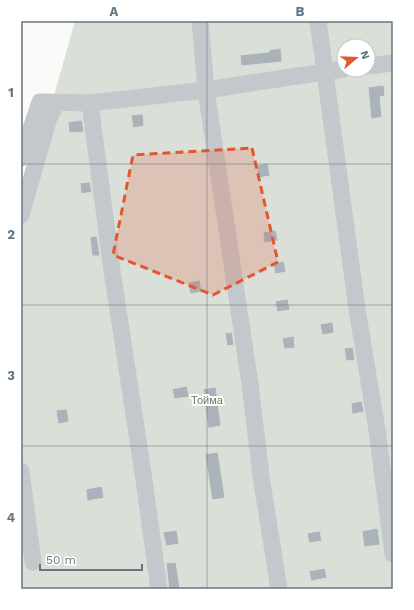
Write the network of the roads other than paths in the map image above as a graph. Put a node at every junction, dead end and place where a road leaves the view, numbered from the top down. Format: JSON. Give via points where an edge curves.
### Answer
{"nodes":[{"id":1,"x":200,"y":21,"type":"edge"},
{"id":2,"x":318,"y":21,"type":"edge"},
{"id":3,"x":393,"y":62,"type":"edge"},
{"id":4,"x":376,"y":65,"type":"edge"},
{"id":5,"x":336,"y":70,"type":"edge"},
{"id":6,"x":325,"y":72,"type":"junction"},
{"id":7,"x":206,"y":90,"type":"junction"},
{"id":8,"x":56,"y":103,"type":"junction"},
{"id":9,"x":90,"y":103,"type":"junction"},
{"id":10,"x":21,"y":158,"type":"edge"},
{"id":11,"x":21,"y":215,"type":"edge"},
{"id":12,"x":21,"y":470,"type":"edge"},
{"id":13,"x":393,"y":554,"type":"edge"},
{"id":14,"x":33,"y":562,"type":"dead end"},
{"id":15,"x":159,"y":589,"type":"edge"},
{"id":16,"x":280,"y":589,"type":"edge"}],
"edges":[{"from":1,"to":7,"type":"lane"},
{"from":2,"to":6,"type":"lane"},
{"from":3,"to":4,"type":"lane"},
{"from":5,"to":6,"type":"lane"},
{"from":6,"to":7,"type":"lane"},
{"from":6,"to":13,"type":"lane"},
{"from":7,"to":9,"type":"lane"},
{"from":7,"to":16,"type":"lane","via":[[250,384],[261,476]]},
{"from":8,"to":9,"type":"lane"},
{"from":8,"to":10,"type":"lane","via":[[40,102]]},
{"from":8,"to":11,"type":"lane","via":[[48,121]]},
{"from":9,"to":15,"type":"lane"},
{"from":12,"to":14,"type":"lane"}]}
